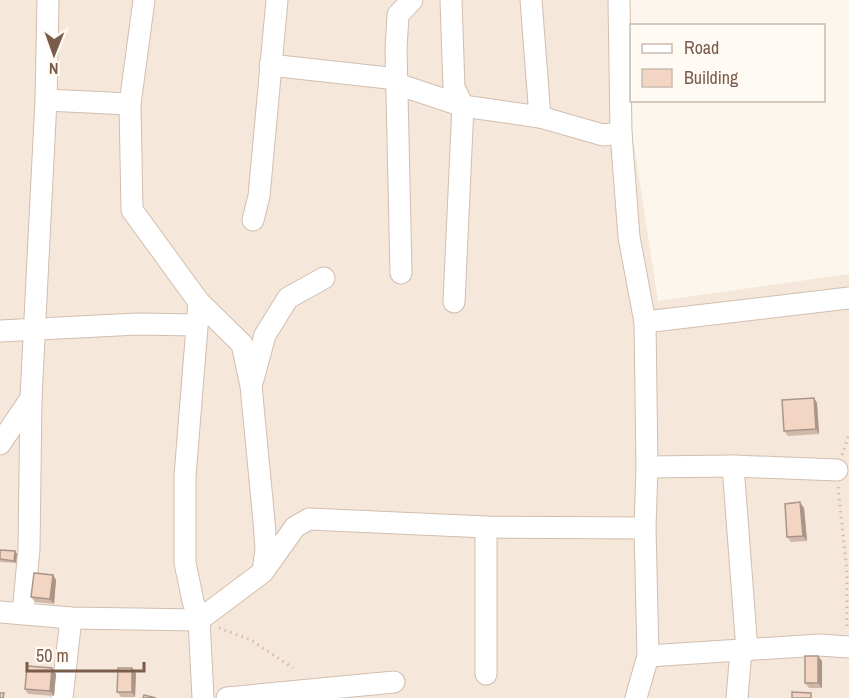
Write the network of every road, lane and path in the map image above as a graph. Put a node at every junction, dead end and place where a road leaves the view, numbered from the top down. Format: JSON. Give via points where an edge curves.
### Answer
{"nodes":[{"id":1,"x":48,"y":0,"type":"edge"},
{"id":2,"x":144,"y":0,"type":"edge"},
{"id":3,"x":277,"y":0,"type":"edge"},
{"id":4,"x":412,"y":0,"type":"edge"},
{"id":5,"x":451,"y":0,"type":"edge"},
{"id":6,"x":531,"y":0,"type":"edge"},
{"id":7,"x":619,"y":0,"type":"edge"},
{"id":8,"x":270,"y":65,"type":"junction"},
{"id":9,"x":397,"y":81,"type":"junction"},
{"id":10,"x":46,"y":100,"type":"junction"},
{"id":11,"x":130,"y":104,"type":"junction"},
{"id":12,"x":463,"y":106,"type":"junction"},
{"id":13,"x":540,"y":117,"type":"junction"},
{"id":14,"x":621,"y":133,"type":"junction"},
{"id":15,"x":253,"y":220,"type":"dead end"},
{"id":16,"x":401,"y":273,"type":"dead end"},
{"id":17,"x":324,"y":278,"type":"dead end"},
{"id":18,"x":849,"y":298,"type":"edge"},
{"id":19,"x":199,"y":302,"type":"junction"},
{"id":20,"x":453,"y":302,"type":"dead end"},
{"id":21,"x":645,"y":322,"type":"junction"},
{"id":22,"x":197,"y":326,"type":"junction"},
{"id":23,"x":34,"y":329,"type":"junction"},
{"id":24,"x":0,"y":331,"type":"edge"},
{"id":25,"x":251,"y":386,"type":"junction"},
{"id":26,"x":31,"y":398,"type":"junction"},
{"id":27,"x":849,"y":435,"type":"edge"},
{"id":28,"x":0,"y":444,"type":"edge"},
{"id":29,"x":733,"y":466,"type":"junction"},
{"id":30,"x":647,"y":467,"type":"junction"},
{"id":31,"x":837,"y":470,"type":"junction"},
{"id":32,"x":486,"y":527,"type":"junction"},
{"id":33,"x":645,"y":528,"type":"junction"},
{"id":34,"x":263,"y":572,"type":"junction"},
{"id":35,"x":0,"y":612,"type":"edge"},
{"id":36,"x":23,"y":613,"type":"junction"},
{"id":37,"x":71,"y":618,"type":"junction"},
{"id":38,"x":199,"y":620,"type":"junction"},
{"id":39,"x":848,"y":647,"type":"edge"},
{"id":40,"x":744,"y":650,"type":"junction"},
{"id":41,"x":648,"y":656,"type":"junction"},
{"id":42,"x":293,"y":668,"type":"dead end"},
{"id":43,"x":486,"y":674,"type":"dead end"},
{"id":44,"x":394,"y":682,"type":"dead end"},
{"id":45,"x":295,"y":695,"type":"edge"},
{"id":46,"x":62,"y":698,"type":"edge"},
{"id":47,"x":203,"y":698,"type":"edge"},
{"id":48,"x":227,"y":698,"type":"edge"},
{"id":49,"x":636,"y":698,"type":"edge"},
{"id":50,"x":737,"y":698,"type":"edge"}],
"edges":[{"from":1,"to":10,"type":"street"},
{"from":2,"to":11,"type":"street"},
{"from":3,"to":8,"type":"street"},
{"from":4,"to":9,"type":"street","via":[[398,15]]},
{"from":5,"to":12,"type":"street","via":[[454,88]]},
{"from":6,"to":13,"type":"street"},
{"from":7,"to":14,"type":"street"},
{"from":8,"to":9,"type":"street"},
{"from":8,"to":15,"type":"street","via":[[259,196]]},
{"from":9,"to":12,"type":"street"},
{"from":9,"to":16,"type":"street"},
{"from":10,"to":11,"type":"street"},
{"from":10,"to":23,"type":"street"},
{"from":11,"to":19,"type":"street","via":[[132,210]]},
{"from":12,"to":13,"type":"street"},
{"from":12,"to":20,"type":"street"},
{"from":13,"to":14,"type":"street","via":[[603,135]]},
{"from":14,"to":21,"type":"street","via":[[629,237]]},
{"from":17,"to":25,"type":"street","via":[[288,298],[265,335]]},
{"from":18,"to":21,"type":"street"},
{"from":19,"to":22,"type":"street"},
{"from":19,"to":25,"type":"street","via":[[242,344]]},
{"from":21,"to":30,"type":"street"},
{"from":22,"to":23,"type":"street","via":[[137,324]]},
{"from":22,"to":38,"type":"street","via":[[185,476],[185,563]]},
{"from":23,"to":24,"type":"street"},
{"from":23,"to":26,"type":"street"},
{"from":25,"to":34,"type":"street","via":[[266,550]]},
{"from":26,"to":28,"type":"street"},
{"from":26,"to":36,"type":"street","via":[[30,516]]},
{"from":27,"to":31,"type":"path"},
{"from":29,"to":30,"type":"street"},
{"from":29,"to":31,"type":"street"},
{"from":29,"to":40,"type":"street"},
{"from":30,"to":33,"type":"street"},
{"from":31,"to":39,"type":"path","via":[[847,572]]},
{"from":32,"to":33,"type":"street"},
{"from":32,"to":34,"type":"street","via":[[309,519],[295,527]]},
{"from":32,"to":43,"type":"street"},
{"from":33,"to":41,"type":"street"},
{"from":34,"to":38,"type":"street"},
{"from":35,"to":36,"type":"street"},
{"from":36,"to":37,"type":"street"},
{"from":37,"to":38,"type":"street"},
{"from":37,"to":46,"type":"street"},
{"from":38,"to":42,"type":"path","via":[[251,640]]},
{"from":38,"to":47,"type":"street"},
{"from":39,"to":40,"type":"street"},
{"from":40,"to":41,"type":"street"},
{"from":40,"to":50,"type":"street"},
{"from":41,"to":49,"type":"street"},
{"from":44,"to":45,"type":"street"},
{"from":45,"to":48,"type":"street"}]}
